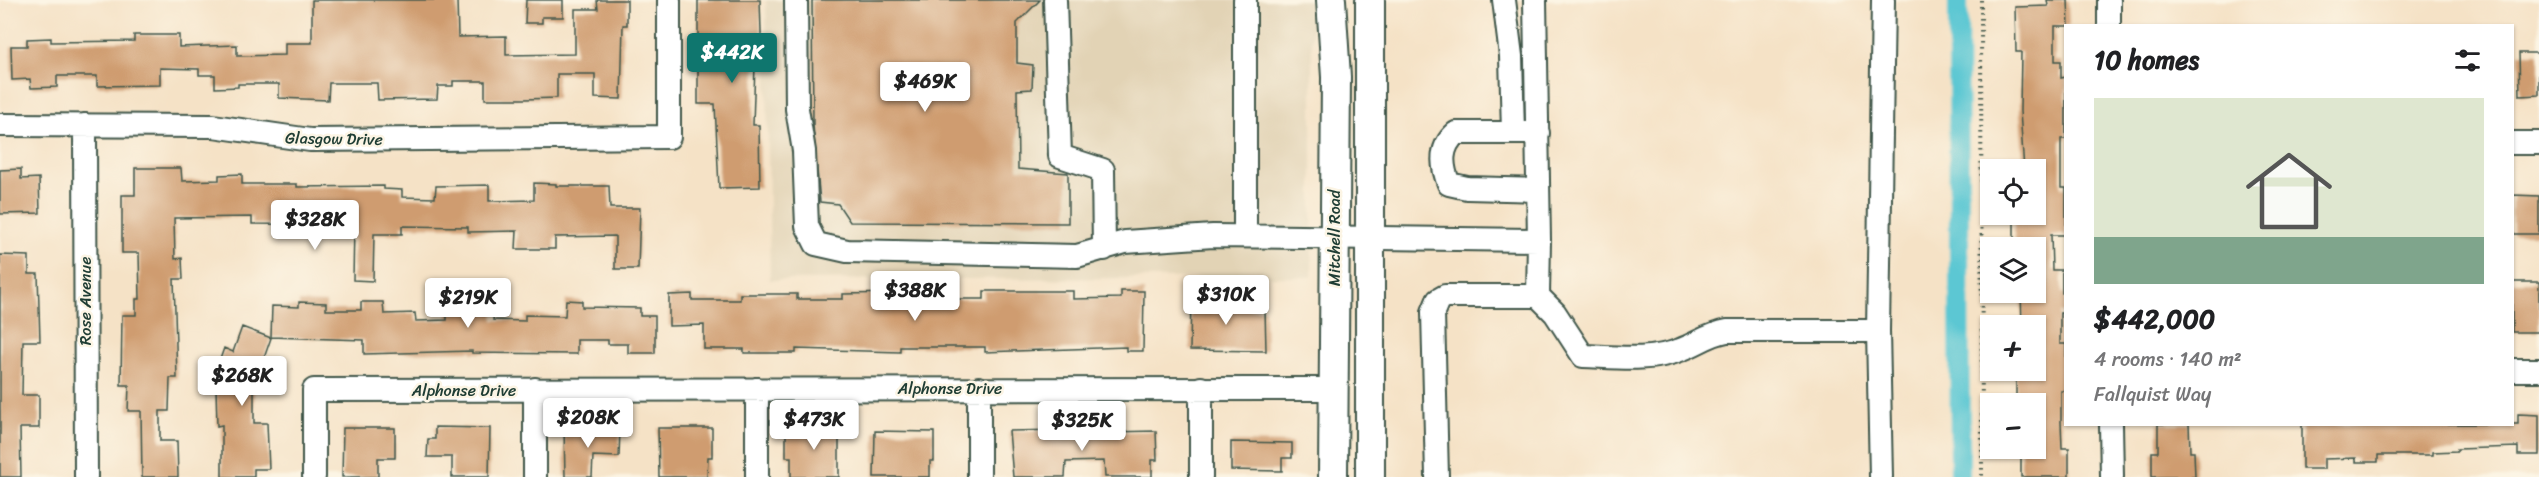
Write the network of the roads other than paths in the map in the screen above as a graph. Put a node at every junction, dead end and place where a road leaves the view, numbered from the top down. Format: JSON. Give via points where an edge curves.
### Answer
{"nodes":[{"id":1,"x":669,"y":0,"type":"edge"},
{"id":2,"x":796,"y":0,"type":"edge"},
{"id":3,"x":1055,"y":0,"type":"edge"},
{"id":4,"x":1245,"y":0,"type":"edge"},
{"id":5,"x":1331,"y":0,"type":"edge"},
{"id":6,"x":1370,"y":0,"type":"edge"},
{"id":7,"x":1504,"y":0,"type":"edge"},
{"id":8,"x":1535,"y":0,"type":"edge"},
{"id":9,"x":1883,"y":0,"type":"edge"},
{"id":10,"x":2109,"y":0,"type":"edge"},
{"id":11,"x":2109,"y":24,"type":"edge"},
{"id":12,"x":0,"y":125,"type":"edge"},
{"id":13,"x":85,"y":125,"type":"junction"},
{"id":14,"x":1513,"y":133,"type":"junction"},
{"id":15,"x":1538,"y":133,"type":"junction"},
{"id":16,"x":2514,"y":143,"type":"edge"},
{"id":17,"x":2539,"y":143,"type":"edge"},
{"id":18,"x":1538,"y":190,"type":"junction"},
{"id":19,"x":1245,"y":236,"type":"junction"},
{"id":20,"x":1370,"y":236,"type":"junction"},
{"id":21,"x":1334,"y":237,"type":"junction"},
{"id":22,"x":1539,"y":240,"type":"junction"},
{"id":23,"x":1104,"y":249,"type":"junction"},
{"id":24,"x":1538,"y":296,"type":"junction"},
{"id":25,"x":1878,"y":331,"type":"junction"},
{"id":26,"x":2514,"y":370,"type":"edge"},
{"id":27,"x":2539,"y":370,"type":"edge"},
{"id":28,"x":980,"y":388,"type":"junction"},
{"id":29,"x":1201,"y":388,"type":"junction"},
{"id":30,"x":536,"y":389,"type":"junction"},
{"id":31,"x":757,"y":389,"type":"junction"},
{"id":32,"x":1334,"y":389,"type":"junction"},
{"id":33,"x":2111,"y":426,"type":"edge"},
{"id":34,"x":86,"y":477,"type":"edge"},
{"id":35,"x":314,"y":477,"type":"edge"},
{"id":36,"x":536,"y":477,"type":"edge"},
{"id":37,"x":757,"y":477,"type":"edge"},
{"id":38,"x":980,"y":477,"type":"edge"},
{"id":39,"x":1201,"y":477,"type":"edge"},
{"id":40,"x":1333,"y":477,"type":"edge"},
{"id":41,"x":1370,"y":477,"type":"edge"},
{"id":42,"x":1437,"y":477,"type":"edge"},
{"id":43,"x":1881,"y":477,"type":"edge"},
{"id":44,"x":2112,"y":477,"type":"edge"}],
"edges":[{"from":1,"to":13,"type":"street","name":"Glasgow Drive","via":[[669,137],[310,140],[213,126]]},
{"from":2,"to":23,"type":"street","via":[[797,109],[804,151],[807,226],[816,244],[847,250],[1077,256]]},
{"from":3,"to":23,"type":"street","via":[[1060,156],[1103,170]]},
{"from":4,"to":19,"type":"street"},
{"from":5,"to":21,"type":"main road","name":"Mitchell Road","via":[[1336,78]]},
{"from":6,"to":20,"type":"main road"},
{"from":7,"to":14,"type":"street","via":[[1511,56]]},
{"from":8,"to":15,"type":"street"},
{"from":9,"to":25,"type":"street"},
{"from":10,"to":11,"type":"street"},
{"from":12,"to":13,"type":"street","name":"Glasgow Drive"},
{"from":13,"to":34,"type":"street","name":"Rose Avenue"},
{"from":14,"to":15,"type":"street"},
{"from":14,"to":18,"type":"street","via":[[1456,133],[1444,151],[1449,184]]},
{"from":15,"to":18,"type":"street"},
{"from":16,"to":17,"type":"street"},
{"from":18,"to":22,"type":"street"},
{"from":19,"to":21,"type":"street"},
{"from":19,"to":23,"type":"street","via":[[1125,242]]},
{"from":20,"to":21,"type":"street"},
{"from":20,"to":22,"type":"street"},
{"from":20,"to":41,"type":"main road"},
{"from":21,"to":32,"type":"main road","name":"Mitchell Road"},
{"from":22,"to":24,"type":"street"},
{"from":24,"to":25,"type":"street","via":[[1555,313],[1582,356],[1664,355],[1727,331]]},
{"from":24,"to":42,"type":"street","via":[[1445,296],[1438,300],[1433,312]]},
{"from":25,"to":43,"type":"street"},
{"from":26,"to":27,"type":"street"},
{"from":28,"to":29,"type":"street","name":"Alphonse Drive"},
{"from":28,"to":31,"type":"street","name":"Alphonse Drive"},
{"from":28,"to":38,"type":"street"},
{"from":29,"to":32,"type":"street","name":"Alphonse Drive"},
{"from":29,"to":39,"type":"street"},
{"from":30,"to":31,"type":"street","name":"Alphonse Drive"},
{"from":30,"to":35,"type":"street","name":"Alphonse Drive","via":[[314,390]]},
{"from":30,"to":36,"type":"street"},
{"from":31,"to":37,"type":"street"},
{"from":32,"to":40,"type":"main road","name":"Mitchell Road"},
{"from":33,"to":44,"type":"street"}]}
